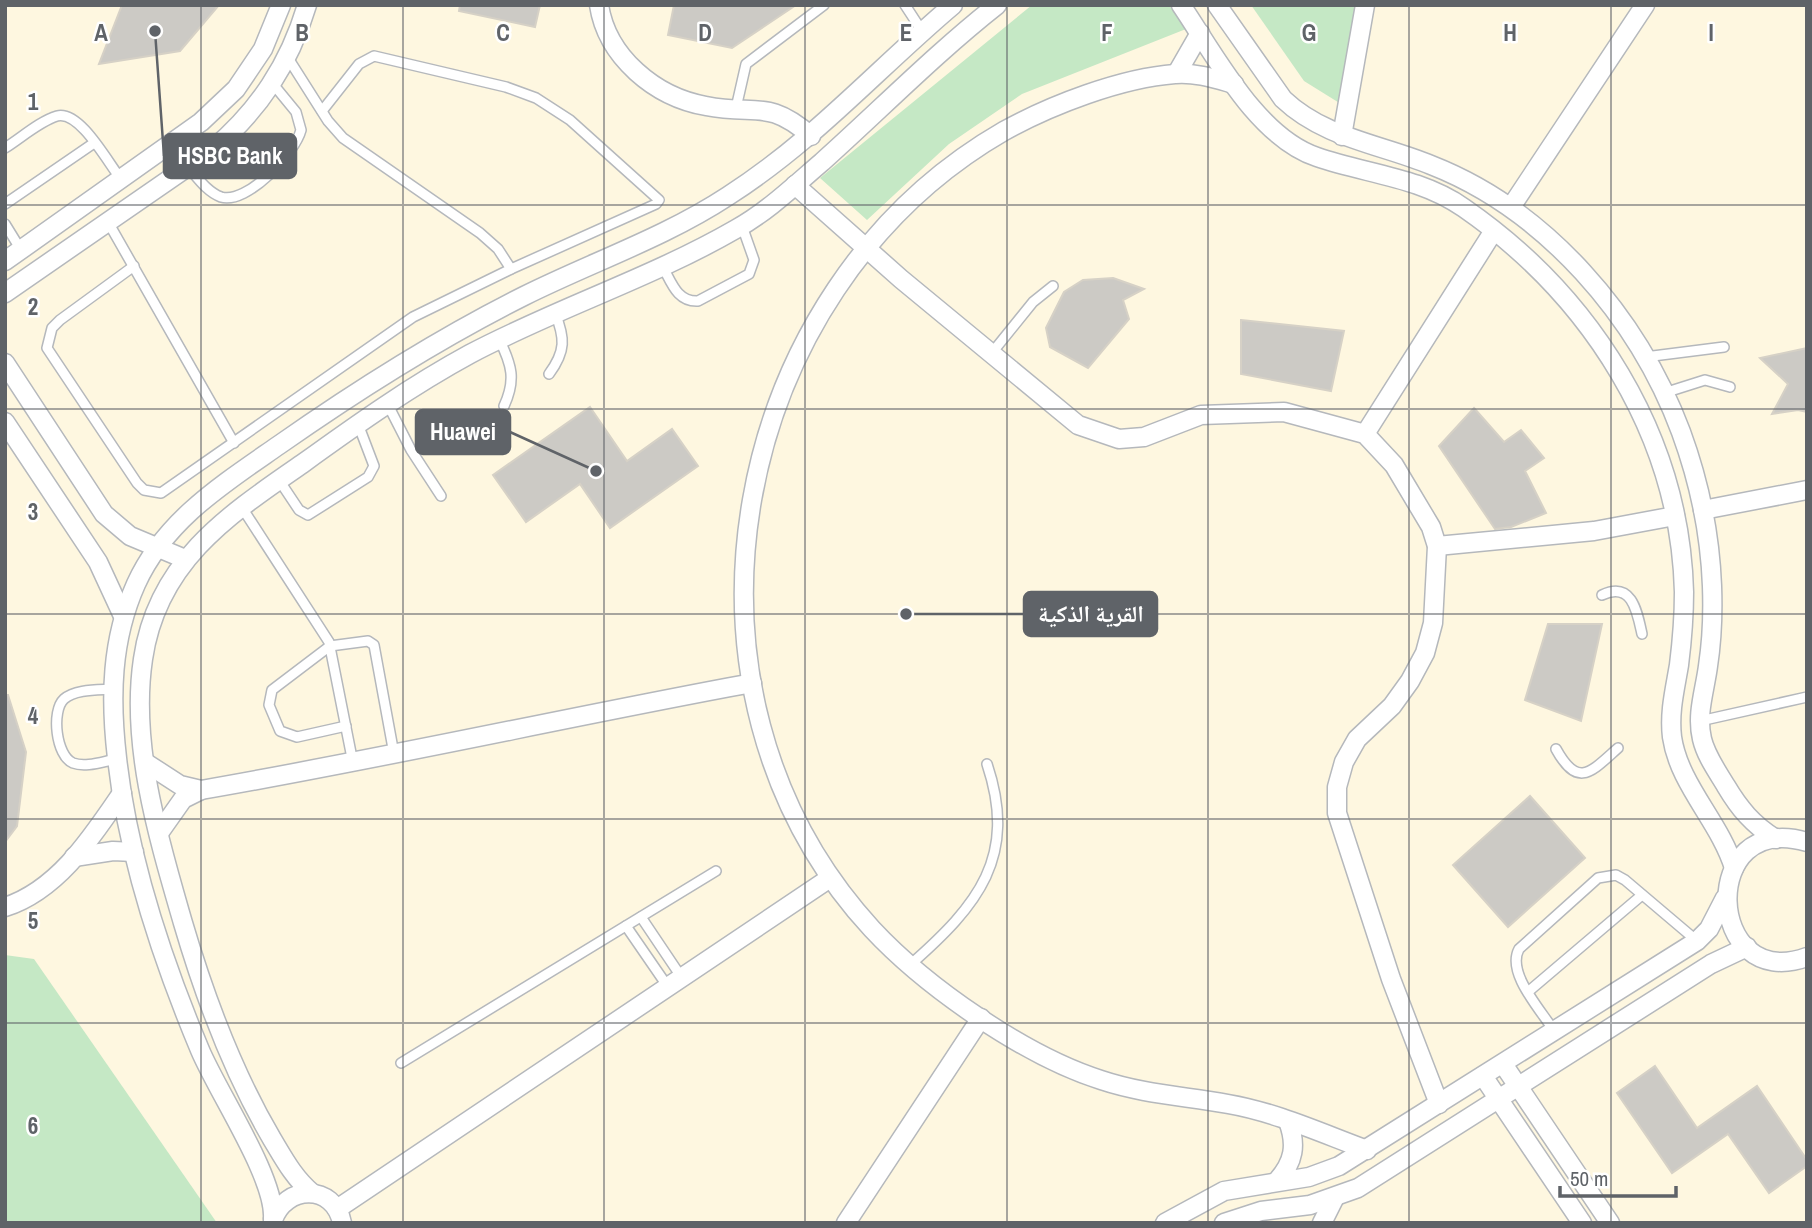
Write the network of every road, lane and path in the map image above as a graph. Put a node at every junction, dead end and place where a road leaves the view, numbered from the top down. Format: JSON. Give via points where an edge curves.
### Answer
{"nodes":[{"id":1,"x":281,"y":5,"type":"edge"},
{"id":2,"x":307,"y":5,"type":"edge"},
{"id":3,"x":599,"y":5,"type":"edge"},
{"id":4,"x":824,"y":5,"type":"edge"},
{"id":5,"x":905,"y":5,"type":"edge"},
{"id":6,"x":953,"y":5,"type":"edge"},
{"id":7,"x":997,"y":5,"type":"edge"},
{"id":8,"x":1181,"y":5,"type":"edge"},
{"id":9,"x":1217,"y":5,"type":"edge"},
{"id":10,"x":1365,"y":5,"type":"edge"},
{"id":11,"x":1645,"y":5,"type":"edge"},
{"id":12,"x":922,"y":31,"type":"junction"},
{"id":13,"x":1200,"y":33,"type":"junction"},
{"id":14,"x":288,"y":58,"type":"junction"},
{"id":15,"x":1177,"y":73,"type":"junction"},
{"id":16,"x":273,"y":84,"type":"junction"},
{"id":17,"x":1234,"y":84,"type":"junction"},
{"id":18,"x":736,"y":108,"type":"junction"},
{"id":19,"x":322,"y":111,"type":"junction"},
{"id":20,"x":811,"y":136,"type":"junction"},
{"id":21,"x":1342,"y":136,"type":"junction"},
{"id":22,"x":94,"y":143,"type":"junction"},
{"id":23,"x":5,"y":148,"type":"edge"},
{"id":24,"x":188,"y":167,"type":"junction"},
{"id":25,"x":121,"y":180,"type":"junction"},
{"id":26,"x":795,"y":185,"type":"junction"},
{"id":27,"x":5,"y":205,"type":"edge"},
{"id":28,"x":1510,"y":207,"type":"junction"},
{"id":29,"x":108,"y":222,"type":"junction"},
{"id":30,"x":5,"y":224,"type":"edge"},
{"id":31,"x":742,"y":226,"type":"junction"},
{"id":32,"x":1493,"y":232,"type":"junction"},
{"id":33,"x":864,"y":247,"type":"junction"},
{"id":34,"x":21,"y":250,"type":"junction"},
{"id":35,"x":5,"y":261,"type":"edge"},
{"id":36,"x":134,"y":266,"type":"junction"},
{"id":37,"x":510,"y":269,"type":"junction"},
{"id":38,"x":664,"y":269,"type":"junction"},
{"id":39,"x":1052,"y":286,"type":"dead end"},
{"id":40,"x":1596,"y":288,"type":"junction"},
{"id":41,"x":5,"y":293,"type":"edge"},
{"id":42,"x":1573,"y":305,"type":"junction"},
{"id":43,"x":555,"y":313,"type":"junction"},
{"id":44,"x":499,"y":340,"type":"junction"},
{"id":45,"x":1724,"y":348,"type":"dead end"},
{"id":46,"x":992,"y":354,"type":"junction"},
{"id":47,"x":1645,"y":357,"type":"junction"},
{"id":48,"x":5,"y":363,"type":"edge"},
{"id":49,"x":380,"y":374,"type":"junction"},
{"id":50,"x":549,"y":374,"type":"dead end"},
{"id":51,"x":1730,"y":387,"type":"dead end"},
{"id":52,"x":1664,"y":393,"type":"junction"},
{"id":53,"x":392,"y":401,"type":"junction"},
{"id":54,"x":504,"y":406,"type":"dead end"},
{"id":55,"x":5,"y":422,"type":"edge"},
{"id":56,"x":358,"y":424,"type":"junction"},
{"id":57,"x":1366,"y":433,"type":"junction"},
{"id":58,"x":234,"y":443,"type":"junction"},
{"id":59,"x":279,"y":480,"type":"junction"},
{"id":60,"x":1807,"y":490,"type":"edge"},
{"id":61,"x":441,"y":496,"type":"dead end"},
{"id":62,"x":241,"y":506,"type":"junction"},
{"id":63,"x":1703,"y":510,"type":"junction"},
{"id":64,"x":1675,"y":516,"type":"junction"},
{"id":65,"x":1437,"y":546,"type":"junction"},
{"id":66,"x":156,"y":548,"type":"junction"},
{"id":67,"x":185,"y":559,"type":"junction"},
{"id":68,"x":1602,"y":595,"type":"dead end"},
{"id":69,"x":123,"y":616,"type":"junction"},
{"id":70,"x":1642,"y":634,"type":"dead end"},
{"id":71,"x":330,"y":646,"type":"junction"},
{"id":72,"x":752,"y":684,"type":"junction"},
{"id":73,"x":112,"y":689,"type":"junction"},
{"id":74,"x":1807,"y":697,"type":"edge"},
{"id":75,"x":1700,"y":720,"type":"junction"},
{"id":76,"x":346,"y":726,"type":"junction"},
{"id":77,"x":1618,"y":748,"type":"dead end"},
{"id":78,"x":1556,"y":749,"type":"dead end"},
{"id":79,"x":394,"y":754,"type":"junction"},
{"id":80,"x":117,"y":759,"type":"junction"},
{"id":81,"x":146,"y":763,"type":"junction"},
{"id":82,"x":353,"y":763,"type":"junction"},
{"id":83,"x":987,"y":764,"type":"dead end"},
{"id":84,"x":201,"y":790,"type":"junction"},
{"id":85,"x":122,"y":793,"type":"junction"},
{"id":86,"x":159,"y":833,"type":"junction"},
{"id":87,"x":1776,"y":839,"type":"junction"},
{"id":88,"x":1807,"y":842,"type":"edge"},
{"id":89,"x":134,"y":852,"type":"junction"},
{"id":90,"x":74,"y":857,"type":"junction"},
{"id":91,"x":1734,"y":868,"type":"junction"},
{"id":92,"x":716,"y":871,"type":"dead end"},
{"id":93,"x":830,"y":878,"type":"junction"},
{"id":94,"x":1642,"y":895,"type":"junction"},
{"id":95,"x":1725,"y":898,"type":"junction"},
{"id":96,"x":5,"y":907,"type":"edge"},
{"id":97,"x":641,"y":917,"type":"junction"},
{"id":98,"x":626,"y":926,"type":"junction"},
{"id":99,"x":1697,"y":941,"type":"junction"},
{"id":100,"x":1747,"y":947,"type":"junction"},
{"id":101,"x":1804,"y":960,"type":"edge"},
{"id":102,"x":911,"y":964,"type":"junction"},
{"id":103,"x":675,"y":983,"type":"junction"},
{"id":104,"x":1529,"y":991,"type":"junction"},
{"id":105,"x":981,"y":1018,"type":"junction"},
{"id":106,"x":1554,"y":1031,"type":"junction"},
{"id":107,"x":401,"y":1063,"type":"dead end"},
{"id":108,"x":1503,"y":1064,"type":"junction"},
{"id":109,"x":1483,"y":1076,"type":"junction"},
{"id":110,"x":1518,"y":1087,"type":"junction"},
{"id":111,"x":1498,"y":1100,"type":"junction"},
{"id":112,"x":1439,"y":1104,"type":"junction"},
{"id":113,"x":1288,"y":1121,"type":"junction"},
{"id":114,"x":1367,"y":1150,"type":"junction"},
{"id":115,"x":1277,"y":1181,"type":"junction"},
{"id":116,"x":312,"y":1193,"type":"junction"},
{"id":117,"x":1334,"y":1199,"type":"junction"},
{"id":118,"x":339,"y":1216,"type":"edge"},
{"id":119,"x":1267,"y":1217,"type":"edge"},
{"id":120,"x":272,"y":1221,"type":"edge"},
{"id":121,"x":846,"y":1223,"type":"edge"},
{"id":122,"x":1165,"y":1223,"type":"edge"},
{"id":123,"x":1224,"y":1223,"type":"edge"},
{"id":124,"x":1322,"y":1223,"type":"edge"},
{"id":125,"x":1582,"y":1223,"type":"edge"},
{"id":126,"x":1611,"y":1223,"type":"edge"}],
"edges":[{"from":1,"to":25,"type":"street","via":[[263,49],[236,89],[201,122]]},
{"from":2,"to":14,"type":"street"},
{"from":3,"to":18,"type":"street","via":[[607,34],[620,55],[657,88],[682,101]]},
{"from":4,"to":18,"type":"lane","via":[[746,64]]},
{"from":5,"to":12,"type":"lane"},
{"from":6,"to":12,"type":"street"},
{"from":7,"to":26,"type":"street"},
{"from":8,"to":13,"type":"street"},
{"from":9,"to":21,"type":"street","via":[[1283,99],[1310,121]]},
{"from":10,"to":21,"type":"street"},
{"from":11,"to":28,"type":"street"},
{"from":12,"to":20,"type":"street"},
{"from":13,"to":15,"type":"street"},
{"from":13,"to":17,"type":"street"},
{"from":14,"to":16,"type":"street"},
{"from":14,"to":19,"type":"lane"},
{"from":15,"to":17,"type":"street"},
{"from":15,"to":33,"type":"street","via":[[1093,92],[1028,118],[968,152],[913,196]]},
{"from":16,"to":24,"type":"street","via":[[235,131]]},
{"from":16,"to":24,"type":"lane","via":[[296,112],[301,130],[294,146],[273,169],[250,190],[230,198],[210,191]]},
{"from":17,"to":32,"type":"street","via":[[1275,132],[1294,146],[1316,157],[1429,189],[1464,208]]},
{"from":18,"to":20,"type":"street","via":[[764,109],[789,117]]},
{"from":19,"to":37,"type":"lane","via":[[343,138],[489,240]]},
{"from":19,"to":37,"type":"lane","via":[[359,64],[373,56],[506,87],[536,98],[570,120],[659,197],[656,204]]},
{"from":20,"to":49,"type":"street","via":[[727,197],[665,232],[527,294]]},
{"from":21,"to":28,"type":"street","via":[[1432,165]]},
{"from":22,"to":23,"type":"lane","via":[[79,123],[65,115],[54,117]]},
{"from":22,"to":25,"type":"lane"},
{"from":22,"to":27,"type":"lane"},
{"from":24,"to":29,"type":"street"},
{"from":25,"to":34,"type":"street"},
{"from":26,"to":31,"type":"street"},
{"from":26,"to":33,"type":"street"},
{"from":28,"to":40,"type":"street","via":[[1555,244]]},
{"from":29,"to":36,"type":"lane"},
{"from":29,"to":41,"type":"street"},
{"from":30,"to":34,"type":"lane"},
{"from":31,"to":38,"type":"street"},
{"from":31,"to":38,"type":"lane","via":[[754,260],[748,274],[739,279],[690,301],[677,293]]},
{"from":32,"to":42,"type":"street","via":[[1536,266]]},
{"from":32,"to":57,"type":"street"},
{"from":33,"to":46,"type":"street"},
{"from":33,"to":72,"type":"street","via":[[820,311],[786,380],[767,435],[747,530],[744,607]]},
{"from":34,"to":35,"type":"street"},
{"from":36,"to":58,"type":"lane"},
{"from":36,"to":58,"type":"lane","via":[[52,328],[47,348],[51,358],[144,490],[161,494],[169,490]]},
{"from":37,"to":58,"type":"lane","via":[[413,317]]},
{"from":38,"to":43,"type":"street"},
{"from":39,"to":46,"type":"lane","via":[[1033,302]]},
{"from":40,"to":42,"type":"street"},
{"from":40,"to":47,"type":"street"},
{"from":42,"to":64,"type":"street","via":[[1618,367],[1643,415]]},
{"from":43,"to":44,"type":"street"},
{"from":43,"to":50,"type":"lane","via":[[565,341]]},
{"from":44,"to":53,"type":"street"},
{"from":44,"to":54,"type":"lane","via":[[513,371]]},
{"from":45,"to":47,"type":"lane"},
{"from":46,"to":57,"type":"street","via":[[1078,425],[1119,439],[1160,433],[1201,415],[1239,412],[1284,412]]},
{"from":47,"to":52,"type":"street"},
{"from":48,"to":66,"type":"street","via":[[104,514],[130,536]]},
{"from":49,"to":53,"type":"street"},
{"from":49,"to":66,"type":"street","via":[[212,492]]},
{"from":51,"to":52,"type":"lane","via":[[1705,380]]},
{"from":52,"to":63,"type":"street","via":[[1694,470]]},
{"from":53,"to":56,"type":"street"},
{"from":53,"to":61,"type":"lane","via":[[411,450]]},
{"from":55,"to":69,"type":"street","via":[[98,562]]},
{"from":56,"to":59,"type":"street"},
{"from":56,"to":59,"type":"lane","via":[[374,466],[368,477],[308,514],[299,510]]},
{"from":57,"to":65,"type":"street","via":[[1417,500]]},
{"from":59,"to":62,"type":"street"},
{"from":60,"to":63,"type":"street"},
{"from":62,"to":67,"type":"street"},
{"from":62,"to":71,"type":"lane"},
{"from":63,"to":75,"type":"street","via":[[1713,587]]},
{"from":64,"to":65,"type":"street","via":[[1594,531]]},
{"from":64,"to":91,"type":"street","via":[[1684,591],[1672,738],[1677,757],[1721,835]]},
{"from":65,"to":112,"type":"street","via":[[1433,623],[1424,653],[1392,706],[1357,740],[1344,762],[1337,787],[1337,813],[1391,979]]},
{"from":66,"to":67,"type":"street"},
{"from":66,"to":69,"type":"street"},
{"from":67,"to":81,"type":"street","via":[[152,622],[143,656],[141,728]]},
{"from":68,"to":70,"type":"lane","via":[[1621,591],[1630,596]]},
{"from":69,"to":73,"type":"street"},
{"from":71,"to":76,"type":"lane"},
{"from":71,"to":76,"type":"lane","via":[[272,690],[270,705],[280,731],[297,737]]},
{"from":71,"to":79,"type":"lane","via":[[368,641],[374,645]]},
{"from":72,"to":79,"type":"street"},
{"from":72,"to":93,"type":"street","via":[[768,752],[794,818]]},
{"from":73,"to":80,"type":"street"},
{"from":73,"to":80,"type":"lane","via":[[72,693],[56,714],[66,759],[84,765]]},
{"from":74,"to":75,"type":"lane"},
{"from":75,"to":87,"type":"street","via":[[1707,755],[1737,804]]},
{"from":76,"to":82,"type":"lane"},
{"from":77,"to":78,"type":"lane","via":[[1592,772],[1582,774],[1564,765]]},
{"from":79,"to":82,"type":"street"},
{"from":80,"to":85,"type":"street"},
{"from":81,"to":84,"type":"street","via":[[180,785]]},
{"from":81,"to":86,"type":"street"},
{"from":82,"to":84,"type":"street"},
{"from":83,"to":102,"type":"lane","via":[[998,817],[989,870],[961,918]]},
{"from":84,"to":86,"type":"street","via":[[183,799]]},
{"from":85,"to":89,"type":"street"},
{"from":85,"to":90,"type":"street"},
{"from":86,"to":116,"type":"street","via":[[197,969],[224,1044],[246,1094],[292,1172]]},
{"from":87,"to":88,"type":"street"},
{"from":87,"to":91,"type":"street","via":[[1752,849]]},
{"from":89,"to":90,"type":"street"},
{"from":89,"to":120,"type":"street","via":[[183,1007],[224,1103],[269,1186]]},
{"from":90,"to":96,"type":"street","via":[[45,886]]},
{"from":91,"to":95,"type":"street"},
{"from":92,"to":97,"type":"lane"},
{"from":93,"to":102,"type":"street","via":[[874,931]]},
{"from":93,"to":103,"type":"street"},
{"from":94,"to":99,"type":"lane"},
{"from":94,"to":104,"type":"lane"},
{"from":94,"to":104,"type":"lane","via":[[1616,876],[1598,878],[1519,949],[1515,966]]},
{"from":95,"to":99,"type":"street","via":[[1714,922]]},
{"from":95,"to":100,"type":"street","via":[[1727,917]]},
{"from":97,"to":98,"type":"lane"},
{"from":97,"to":103,"type":"lane"},
{"from":98,"to":103,"type":"lane"},
{"from":98,"to":107,"type":"lane"},
{"from":99,"to":106,"type":"street"},
{"from":100,"to":101,"type":"street","via":[[1780,961]]},
{"from":100,"to":110,"type":"street","via":[[1711,964]]},
{"from":102,"to":105,"type":"street"},
{"from":103,"to":118,"type":"street"},
{"from":104,"to":106,"type":"lane"},
{"from":105,"to":113,"type":"street","via":[[1037,1053],[1097,1079],[1161,1097],[1227,1104]]},
{"from":105,"to":121,"type":"street"},
{"from":106,"to":108,"type":"street"},
{"from":108,"to":109,"type":"street"},
{"from":108,"to":110,"type":"street"},
{"from":109,"to":111,"type":"street"},
{"from":109,"to":112,"type":"street"},
{"from":110,"to":111,"type":"street"},
{"from":110,"to":126,"type":"street"},
{"from":111,"to":117,"type":"street","via":[[1359,1188]]},
{"from":111,"to":125,"type":"street"},
{"from":112,"to":114,"type":"street"},
{"from":113,"to":114,"type":"street"},
{"from":113,"to":115,"type":"street","via":[[1293,1133],[1292,1159]]},
{"from":114,"to":115,"type":"street","via":[[1329,1170]]},
{"from":115,"to":122,"type":"street","via":[[1224,1191]]},
{"from":116,"to":118,"type":"street","via":[[322,1195]]},
{"from":116,"to":120,"type":"street","via":[[284,1201]]},
{"from":117,"to":119,"type":"street"},
{"from":117,"to":124,"type":"street"},
{"from":119,"to":123,"type":"street"}]}
